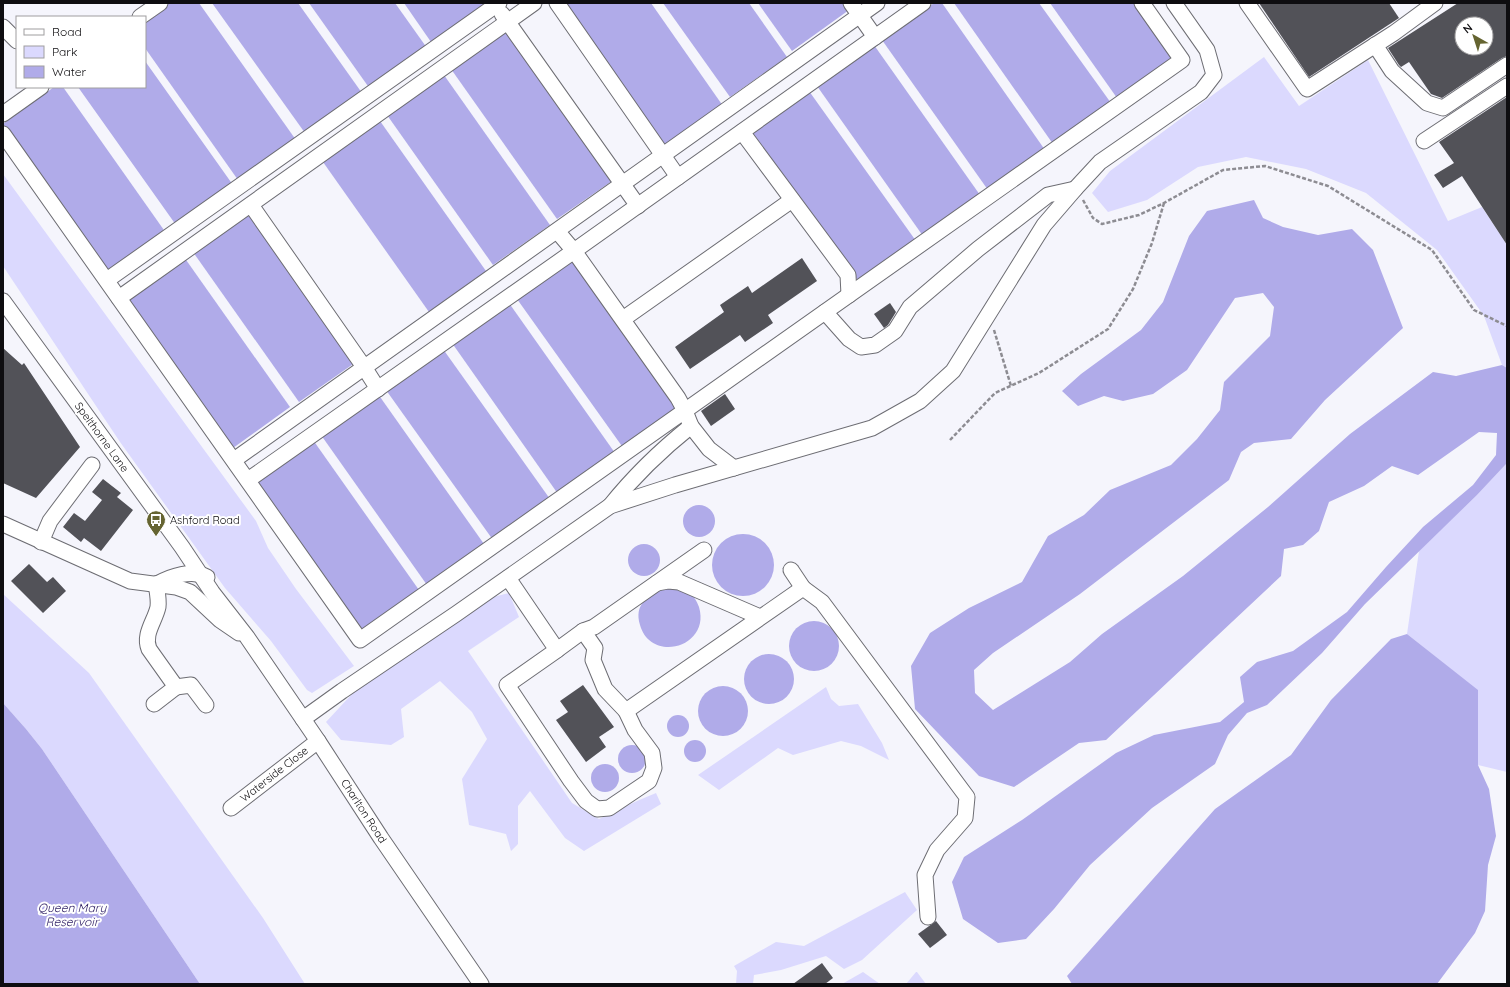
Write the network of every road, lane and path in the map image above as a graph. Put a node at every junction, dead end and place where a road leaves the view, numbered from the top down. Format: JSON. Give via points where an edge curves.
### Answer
{"nodes":[{"id":1,"x":160,"y":3,"type":"edge"},
{"id":2,"x":534,"y":3,"type":"edge"},
{"id":3,"x":557,"y":3,"type":"edge"},
{"id":4,"x":851,"y":3,"type":"edge"},
{"id":5,"x":877,"y":3,"type":"edge"},
{"id":6,"x":923,"y":3,"type":"edge"},
{"id":7,"x":1142,"y":3,"type":"edge"},
{"id":8,"x":1174,"y":3,"type":"edge"},
{"id":9,"x":1247,"y":3,"type":"edge"},
{"id":10,"x":1435,"y":3,"type":"edge"},
{"id":11,"x":497,"y":4,"type":"edge"},
{"id":12,"x":141,"y":16,"type":"edge"},
{"id":13,"x":860,"y":16,"type":"junction"},
{"id":14,"x":508,"y":22,"type":"junction"},
{"id":15,"x":3,"y":27,"type":"edge"},
{"id":16,"x":875,"y":37,"type":"junction"},
{"id":17,"x":16,"y":40,"type":"edge"},
{"id":18,"x":1375,"y":45,"type":"junction"},
{"id":19,"x":434,"y":49,"type":"junction"},
{"id":20,"x":794,"y":62,"type":"junction"},
{"id":21,"x":1507,"y":65,"type":"edge"},
{"id":22,"x":446,"y":66,"type":"junction"},
{"id":23,"x":809,"y":84,"type":"junction"},
{"id":24,"x":1507,"y":86,"type":"edge"},
{"id":25,"x":40,"y":88,"type":"edge"},
{"id":26,"x":378,"y":88,"type":"junction"},
{"id":27,"x":390,"y":105,"type":"junction"},
{"id":28,"x":734,"y":105,"type":"junction"},
{"id":29,"x":3,"y":114,"type":"edge"},
{"id":30,"x":746,"y":129,"type":"junction"},
{"id":31,"x":3,"y":134,"type":"edge"},
{"id":32,"x":1424,"y":141,"type":"dead end"},
{"id":33,"x":302,"y":142,"type":"junction"},
{"id":34,"x":664,"y":155,"type":"junction"},
{"id":35,"x":314,"y":159,"type":"junction"},
{"id":36,"x":678,"y":177,"type":"junction"},
{"id":37,"x":623,"y":184,"type":"junction"},
{"id":38,"x":1075,"y":189,"type":"junction"},
{"id":39,"x":792,"y":200,"type":"junction"},
{"id":40,"x":1164,"y":203,"type":"junction"},
{"id":41,"x":251,"y":204,"type":"junction"},
{"id":42,"x":638,"y":206,"type":"junction"},
{"id":43,"x":557,"y":231,"type":"junction"},
{"id":44,"x":174,"y":233,"type":"junction"},
{"id":45,"x":186,"y":250,"type":"junction"},
{"id":46,"x":574,"y":251,"type":"junction"},
{"id":47,"x":493,"y":276,"type":"junction"},
{"id":48,"x":107,"y":280,"type":"junction"},
{"id":49,"x":849,"y":295,"type":"junction"},
{"id":50,"x":119,"y":298,"type":"junction"},
{"id":51,"x":508,"y":298,"type":"junction"},
{"id":52,"x":3,"y":301,"type":"edge"},
{"id":53,"x":825,"y":312,"type":"junction"},
{"id":54,"x":990,"y":312,"type":"junction"},
{"id":55,"x":623,"y":320,"type":"junction"},
{"id":56,"x":424,"y":325,"type":"junction"},
{"id":57,"x":1507,"y":326,"type":"edge"},
{"id":58,"x":439,"y":346,"type":"junction"},
{"id":59,"x":364,"y":367,"type":"junction"},
{"id":60,"x":1011,"y":386,"type":"junction"},
{"id":61,"x":378,"y":389,"type":"junction"},
{"id":62,"x":685,"y":411,"type":"junction"},
{"id":63,"x":299,"y":413,"type":"junction"},
{"id":64,"x":691,"y":426,"type":"junction"},
{"id":65,"x":313,"y":434,"type":"junction"},
{"id":66,"x":950,"y":440,"type":"dead end"},
{"id":67,"x":234,"y":460,"type":"junction"},
{"id":68,"x":92,"y":465,"type":"dead end"},
{"id":69,"x":734,"y":468,"type":"junction"},
{"id":70,"x":248,"y":480,"type":"junction"},
{"id":71,"x":610,"y":506,"type":"junction"},
{"id":72,"x":3,"y":524,"type":"edge"},
{"id":73,"x":41,"y":542,"type":"junction"},
{"id":74,"x":704,"y":550,"type":"dead end"},
{"id":75,"x":791,"y":570,"type":"dead end"},
{"id":76,"x":201,"y":574,"type":"junction"},
{"id":77,"x":508,"y":578,"type":"junction"},
{"id":78,"x":656,"y":583,"type":"junction"},
{"id":79,"x":156,"y":584,"type":"junction"},
{"id":80,"x":803,"y":588,"type":"junction"},
{"id":81,"x":760,"y":618,"type":"junction"},
{"id":82,"x":583,"y":631,"type":"junction"},
{"id":83,"x":247,"y":637,"type":"junction"},
{"id":84,"x":557,"y":650,"type":"junction"},
{"id":85,"x":176,"y":687,"type":"junction"},
{"id":86,"x":154,"y":704,"type":"dead end"},
{"id":87,"x":206,"y":705,"type":"dead end"},
{"id":88,"x":626,"y":711,"type":"junction"},
{"id":89,"x":303,"y":719,"type":"junction"},
{"id":90,"x":318,"y":740,"type":"junction"},
{"id":91,"x":231,"y":808,"type":"dead end"},
{"id":92,"x":928,"y":917,"type":"dead end"},
{"id":93,"x":481,"y":984,"type":"edge"}],
"edges":[{"from":1,"to":12,"type":"street"},
{"from":2,"to":14,"type":"street"},
{"from":3,"to":34,"type":"street"},
{"from":4,"to":13,"type":"street"},
{"from":5,"to":13,"type":"street"},
{"from":6,"to":16,"type":"street"},
{"from":7,"to":49,"type":"street","via":[[1182,60]]},
{"from":8,"to":38,"type":"street","via":[[1207,50],[1214,75],[1201,92],[1100,162]]},
{"from":9,"to":18,"type":"street","via":[[1306,89]]},
{"from":10,"to":18,"type":"street"},
{"from":11,"to":14,"type":"street"},
{"from":11,"to":19,"type":"street"},
{"from":13,"to":16,"type":"street"},
{"from":13,"to":20,"type":"street"},
{"from":14,"to":22,"type":"street"},
{"from":14,"to":37,"type":"street"},
{"from":15,"to":17,"type":"street"},
{"from":16,"to":23,"type":"street"},
{"from":18,"to":21,"type":"street","via":[[1392,71],[1426,103],[1443,108]]},
{"from":19,"to":22,"type":"street"},
{"from":19,"to":26,"type":"street"},
{"from":20,"to":23,"type":"street"},
{"from":20,"to":28,"type":"street"},
{"from":22,"to":27,"type":"street"},
{"from":23,"to":30,"type":"street"},
{"from":24,"to":32,"type":"street"},
{"from":25,"to":29,"type":"street"},
{"from":26,"to":27,"type":"street"},
{"from":26,"to":33,"type":"street"},
{"from":27,"to":35,"type":"street"},
{"from":28,"to":30,"type":"street"},
{"from":28,"to":34,"type":"street"},
{"from":30,"to":36,"type":"street"},
{"from":30,"to":39,"type":"street"},
{"from":31,"to":48,"type":"street"},
{"from":33,"to":35,"type":"street"},
{"from":33,"to":44,"type":"street"},
{"from":34,"to":36,"type":"street"},
{"from":34,"to":37,"type":"street"},
{"from":35,"to":41,"type":"street"},
{"from":36,"to":42,"type":"street"},
{"from":37,"to":42,"type":"street"},
{"from":37,"to":43,"type":"street"},
{"from":38,"to":40,"type":"path","via":[[1093,218],[1102,224],[1139,215]]},
{"from":38,"to":53,"type":"street","via":[[1048,195],[978,249],[910,307],[895,331],[875,345],[861,347],[849,339]]},
{"from":38,"to":54,"type":"street","via":[[1044,225]]},
{"from":39,"to":49,"type":"street","via":[[848,275]]},
{"from":39,"to":55,"type":"street"},
{"from":40,"to":57,"type":"path","via":[[1224,170],[1265,166],[1328,186],[1432,250],[1474,310]]},
{"from":40,"to":60,"type":"path","via":[[1152,243],[1133,290],[1108,329],[1039,373]]},
{"from":41,"to":45,"type":"street"},
{"from":41,"to":59,"type":"street"},
{"from":42,"to":46,"type":"street"},
{"from":43,"to":46,"type":"street"},
{"from":43,"to":47,"type":"street"},
{"from":44,"to":45,"type":"street"},
{"from":44,"to":48,"type":"street"},
{"from":45,"to":50,"type":"street"},
{"from":46,"to":51,"type":"street"},
{"from":46,"to":55,"type":"street"},
{"from":47,"to":51,"type":"street"},
{"from":47,"to":56,"type":"street"},
{"from":48,"to":50,"type":"street"},
{"from":49,"to":53,"type":"street"},
{"from":50,"to":67,"type":"street"},
{"from":51,"to":58,"type":"street"},
{"from":52,"to":76,"type":"street","name":"Spelthorne Lane"},
{"from":53,"to":62,"type":"street"},
{"from":54,"to":60,"type":"path"},
{"from":54,"to":69,"type":"street","via":[[953,371],[920,401],[872,428]]},
{"from":55,"to":62,"type":"street"},
{"from":56,"to":58,"type":"street"},
{"from":56,"to":59,"type":"street"},
{"from":58,"to":61,"type":"street"},
{"from":59,"to":61,"type":"street"},
{"from":59,"to":63,"type":"street"},
{"from":60,"to":66,"type":"path","via":[[995,393]]},
{"from":61,"to":65,"type":"street"},
{"from":62,"to":64,"type":"street"},
{"from":62,"to":70,"type":"street","via":[[360,640]]},
{"from":63,"to":65,"type":"street"},
{"from":63,"to":67,"type":"street"},
{"from":64,"to":69,"type":"street","via":[[709,449]]},
{"from":64,"to":71,"type":"street","via":[[670,442],[627,484]]},
{"from":65,"to":70,"type":"street"},
{"from":67,"to":70,"type":"street"},
{"from":68,"to":73,"type":"street","via":[[50,521]]},
{"from":69,"to":71,"type":"street"},
{"from":71,"to":77,"type":"street"},
{"from":72,"to":73,"type":"street"},
{"from":73,"to":79,"type":"street","via":[[130,581]]},
{"from":74,"to":78,"type":"street"},
{"from":75,"to":80,"type":"street"},
{"from":76,"to":79,"type":"street","via":[[179,576]]},
{"from":76,"to":83,"type":"street","name":"Charlton Road","via":[[219,586],[229,599],[243,623]]},
{"from":77,"to":84,"type":"street"},
{"from":77,"to":89,"type":"street"},
{"from":78,"to":81,"type":"street","via":[[680,582]]},
{"from":78,"to":82,"type":"street","via":[[594,627]]},
{"from":79,"to":83,"type":"street","via":[[190,592],[230,628]]},
{"from":79,"to":85,"type":"street","via":[[158,605],[146,643]]},
{"from":80,"to":81,"type":"street"},
{"from":80,"to":92,"type":"street","via":[[822,602],[967,797],[965,818],[936,850],[925,875]]},
{"from":81,"to":88,"type":"street"},
{"from":82,"to":84,"type":"street"},
{"from":82,"to":88,"type":"street","via":[[595,648],[593,660],[605,689]]},
{"from":83,"to":89,"type":"street","name":"Charlton Road"},
{"from":84,"to":88,"type":"street","via":[[507,685],[571,781],[586,801],[597,809],[609,808],[649,781],[654,768],[652,753],[635,730]]},
{"from":85,"to":86,"type":"street"},
{"from":85,"to":87,"type":"street","via":[[191,685]]},
{"from":89,"to":90,"type":"street","name":"Charlton Road"},
{"from":90,"to":91,"type":"street","name":"Waterside Close"},
{"from":90,"to":93,"type":"street","name":"Charlton Road","via":[[381,838]]}]}
